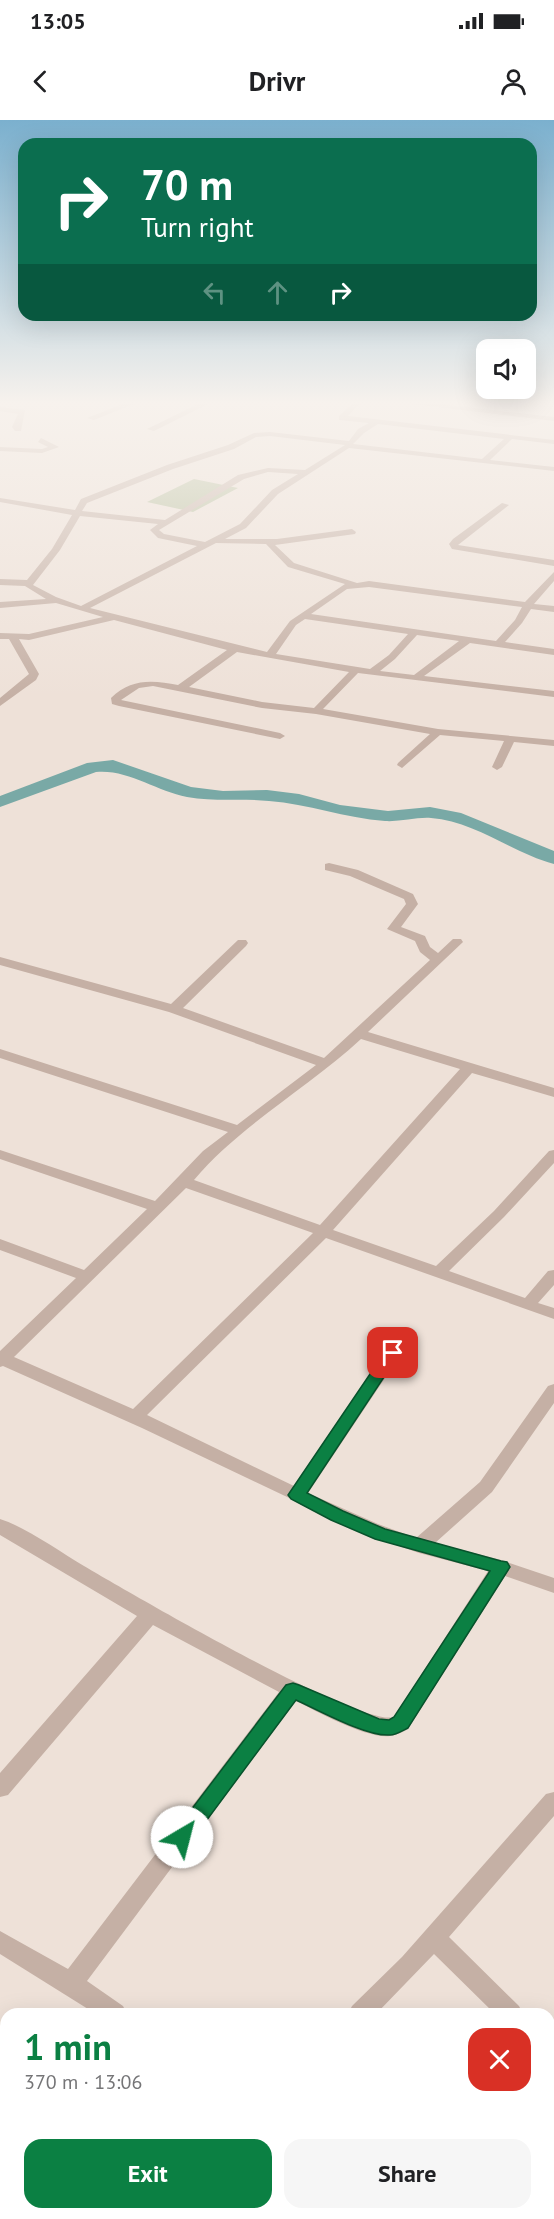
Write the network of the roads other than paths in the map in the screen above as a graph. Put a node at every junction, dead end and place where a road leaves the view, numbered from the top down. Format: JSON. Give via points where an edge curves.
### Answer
{"nodes":[{"id":1,"x":84,"y":501,"type":"edge"},
{"id":2,"x":201,"y":501,"type":"edge"},
{"id":3,"x":265,"y":501,"type":"edge"},
{"id":4,"x":2,"y":502,"type":"edge"},
{"id":5,"x":505,"y":505,"type":"dead end"},
{"id":6,"x":76,"y":513,"type":"junction"},
{"id":7,"x":165,"y":522,"type":"junction"},
{"id":8,"x":243,"y":526,"type":"junction"},
{"id":9,"x":352,"y":532,"type":"dead end"},
{"id":10,"x":216,"y":541,"type":"junction"},
{"id":11,"x":257,"y":541,"type":"junction"},
{"id":12,"x":268,"y":542,"type":"junction"},
{"id":13,"x":205,"y":545,"type":"junction"},
{"id":14,"x":554,"y":563,"type":"edge"},
{"id":15,"x":554,"y":575,"type":"edge"},
{"id":16,"x":0,"y":582,"type":"edge"},
{"id":17,"x":29,"y":583,"type":"junction"},
{"id":18,"x":353,"y":584,"type":"junction"},
{"id":19,"x":60,"y":601,"type":"junction"},
{"id":20,"x":0,"y":605,"type":"edge"},
{"id":21,"x":528,"y":605,"type":"junction"},
{"id":22,"x":83,"y":608,"type":"junction"},
{"id":23,"x":554,"y":609,"type":"edge"},
{"id":24,"x":303,"y":616,"type":"junction"},
{"id":25,"x":114,"y":617,"type":"junction"},
{"id":26,"x":413,"y":634,"type":"junction"},
{"id":27,"x":0,"y":636,"type":"edge"},
{"id":28,"x":14,"y":638,"type":"junction"},
{"id":29,"x":466,"y":641,"type":"junction"},
{"id":30,"x":498,"y":644,"type":"junction"},
{"id":31,"x":236,"y":648,"type":"junction"},
{"id":32,"x":554,"y":652,"type":"edge"},
{"id":33,"x":270,"y":655,"type":"junction"},
{"id":34,"x":356,"y":670,"type":"junction"},
{"id":35,"x":372,"y":672,"type":"junction"},
{"id":36,"x":416,"y":678,"type":"junction"},
{"id":37,"x":182,"y":688,"type":"junction"},
{"id":38,"x":554,"y":694,"type":"edge"},
{"id":39,"x":2,"y":700,"type":"edge"},
{"id":40,"x":316,"y":711,"type":"junction"},
{"id":41,"x":438,"y":732,"type":"junction"},
{"id":42,"x":280,"y":736,"type":"dead end"},
{"id":43,"x":510,"y":740,"type":"junction"},
{"id":44,"x":554,"y":743,"type":"edge"},
{"id":45,"x":402,"y":765,"type":"dead end"},
{"id":46,"x":497,"y":766,"type":"dead end"},
{"id":47,"x":329,"y":867,"type":"dead end"},
{"id":48,"x":457,"y":942,"type":"dead end"},
{"id":49,"x":242,"y":943,"type":"dead end"},
{"id":50,"x":437,"y":959,"type":"junction"},
{"id":51,"x":0,"y":961,"type":"edge"},
{"id":52,"x":174,"y":1009,"type":"junction"},
{"id":53,"x":359,"y":1034,"type":"junction"},
{"id":54,"x":0,"y":1053,"type":"edge"},
{"id":55,"x":326,"y":1064,"type":"junction"},
{"id":56,"x":469,"y":1067,"type":"junction"},
{"id":57,"x":554,"y":1093,"type":"edge"},
{"id":58,"x":237,"y":1130,"type":"junction"},
{"id":59,"x":0,"y":1154,"type":"edge"},
{"id":60,"x":554,"y":1154,"type":"edge"},
{"id":61,"x":184,"y":1182,"type":"junction"},
{"id":62,"x":156,"y":1207,"type":"junction"},
{"id":63,"x":323,"y":1232,"type":"junction"},
{"id":64,"x":0,"y":1244,"type":"edge"},
{"id":65,"x":438,"y":1273,"type":"junction"},
{"id":66,"x":554,"y":1275,"type":"edge"},
{"id":67,"x":86,"y":1276,"type":"junction"},
{"id":68,"x":528,"y":1304,"type":"junction"},
{"id":69,"x":554,"y":1314,"type":"edge"},
{"id":70,"x":393,"y":1353,"type":"dead end"},
{"id":71,"x":1,"y":1359,"type":"edge"},
{"id":72,"x":554,"y":1390,"type":"edge"},
{"id":73,"x":136,"y":1416,"type":"junction"},
{"id":74,"x":297,"y":1495,"type":"junction"},
{"id":75,"x":0,"y":1526,"type":"edge"},
{"id":76,"x":419,"y":1546,"type":"junction"},
{"id":77,"x":501,"y":1567,"type":"junction"},
{"id":78,"x":554,"y":1586,"type":"edge"},
{"id":79,"x":150,"y":1614,"type":"junction"},
{"id":80,"x":293,"y":1690,"type":"junction"},
{"id":81,"x":0,"y":1788,"type":"edge"},
{"id":82,"x":554,"y":1801,"type":"edge"},
{"id":83,"x":434,"y":1938,"type":"junction"},
{"id":84,"x":0,"y":1942,"type":"edge"},
{"id":85,"x":71,"y":1984,"type":"junction"},
{"id":86,"x":106,"y":2008,"type":"edge"},
{"id":87,"x":366,"y":2008,"type":"edge"},
{"id":88,"x":505,"y":2008,"type":"edge"}],
"edges":[{"from":1,"to":6,"type":"street"},
{"from":2,"to":7,"type":"street"},
{"from":3,"to":8,"type":"street"},
{"from":4,"to":6,"type":"street"},
{"from":5,"to":14,"type":"street","via":[[456,541],[455,547]]},
{"from":6,"to":7,"type":"street"},
{"from":6,"to":17,"type":"street","via":[[56,550]]},
{"from":7,"to":13,"type":"street","via":[[156,526],[154,533]]},
{"from":8,"to":10,"type":"street"},
{"from":8,"to":11,"type":"street"},
{"from":9,"to":12,"type":"street"},
{"from":10,"to":11,"type":"street"},
{"from":10,"to":13,"type":"street"},
{"from":11,"to":12,"type":"street"},
{"from":12,"to":18,"type":"street","via":[[291,565]]},
{"from":13,"to":22,"type":"street"},
{"from":15,"to":21,"type":"street"},
{"from":16,"to":17,"type":"street"},
{"from":17,"to":19,"type":"street","via":[[36,592]]},
{"from":18,"to":21,"type":"street"},
{"from":18,"to":24,"type":"street"},
{"from":19,"to":20,"type":"street"},
{"from":19,"to":22,"type":"street"},
{"from":21,"to":23,"type":"street"},
{"from":21,"to":30,"type":"street"},
{"from":22,"to":25,"type":"street"},
{"from":24,"to":26,"type":"street"},
{"from":24,"to":33,"type":"street"},
{"from":25,"to":28,"type":"street"},
{"from":25,"to":31,"type":"street"},
{"from":26,"to":29,"type":"street"},
{"from":26,"to":35,"type":"street"},
{"from":27,"to":28,"type":"street"},
{"from":28,"to":39,"type":"street","via":[[34,674]]},
{"from":29,"to":30,"type":"street"},
{"from":29,"to":36,"type":"street"},
{"from":30,"to":32,"type":"street"},
{"from":31,"to":33,"type":"street"},
{"from":31,"to":37,"type":"street"},
{"from":33,"to":34,"type":"street"},
{"from":34,"to":35,"type":"street"},
{"from":34,"to":40,"type":"street"},
{"from":35,"to":36,"type":"street"},
{"from":36,"to":38,"type":"street"},
{"from":37,"to":40,"type":"street","via":[[262,705]]},
{"from":37,"to":42,"type":"street","via":[[146,682],[116,698],[116,702]]},
{"from":40,"to":41,"type":"street"},
{"from":41,"to":43,"type":"street"},
{"from":41,"to":45,"type":"street"},
{"from":43,"to":44,"type":"street"},
{"from":43,"to":46,"type":"street"},
{"from":47,"to":50,"type":"street","via":[[354,873],[409,897],[412,904],[393,929],[421,939],[424,949]]},
{"from":48,"to":50,"type":"street"},
{"from":49,"to":52,"type":"street"},
{"from":50,"to":53,"type":"street"},
{"from":51,"to":52,"type":"street"},
{"from":52,"to":55,"type":"street"},
{"from":53,"to":55,"type":"street"},
{"from":53,"to":56,"type":"street"},
{"from":54,"to":58,"type":"street"},
{"from":55,"to":58,"type":"street"},
{"from":56,"to":57,"type":"street"},
{"from":56,"to":63,"type":"street"},
{"from":58,"to":61,"type":"street","via":[[208,1154]]},
{"from":59,"to":62,"type":"street"},
{"from":60,"to":65,"type":"street"},
{"from":61,"to":62,"type":"street"},
{"from":61,"to":63,"type":"street"},
{"from":62,"to":67,"type":"street"},
{"from":63,"to":65,"type":"street"},
{"from":63,"to":73,"type":"street"},
{"from":64,"to":67,"type":"street"},
{"from":65,"to":68,"type":"street"},
{"from":66,"to":68,"type":"street"},
{"from":67,"to":71,"type":"street"},
{"from":68,"to":69,"type":"street"},
{"from":70,"to":74,"type":"street"},
{"from":71,"to":73,"type":"street"},
{"from":72,"to":76,"type":"street","via":[[486,1487]]},
{"from":73,"to":74,"type":"street"},
{"from":74,"to":76,"type":"street","via":[[337,1516]]},
{"from":75,"to":79,"type":"street"},
{"from":76,"to":77,"type":"street"},
{"from":77,"to":78,"type":"street"},
{"from":77,"to":80,"type":"street","via":[[401,1723],[391,1728],[379,1727]]},
{"from":79,"to":80,"type":"street"},
{"from":79,"to":81,"type":"street"},
{"from":80,"to":85,"type":"street"},
{"from":82,"to":83,"type":"street"},
{"from":83,"to":87,"type":"street"},
{"from":83,"to":88,"type":"street"},
{"from":84,"to":85,"type":"street"},
{"from":85,"to":86,"type":"street"}]}
